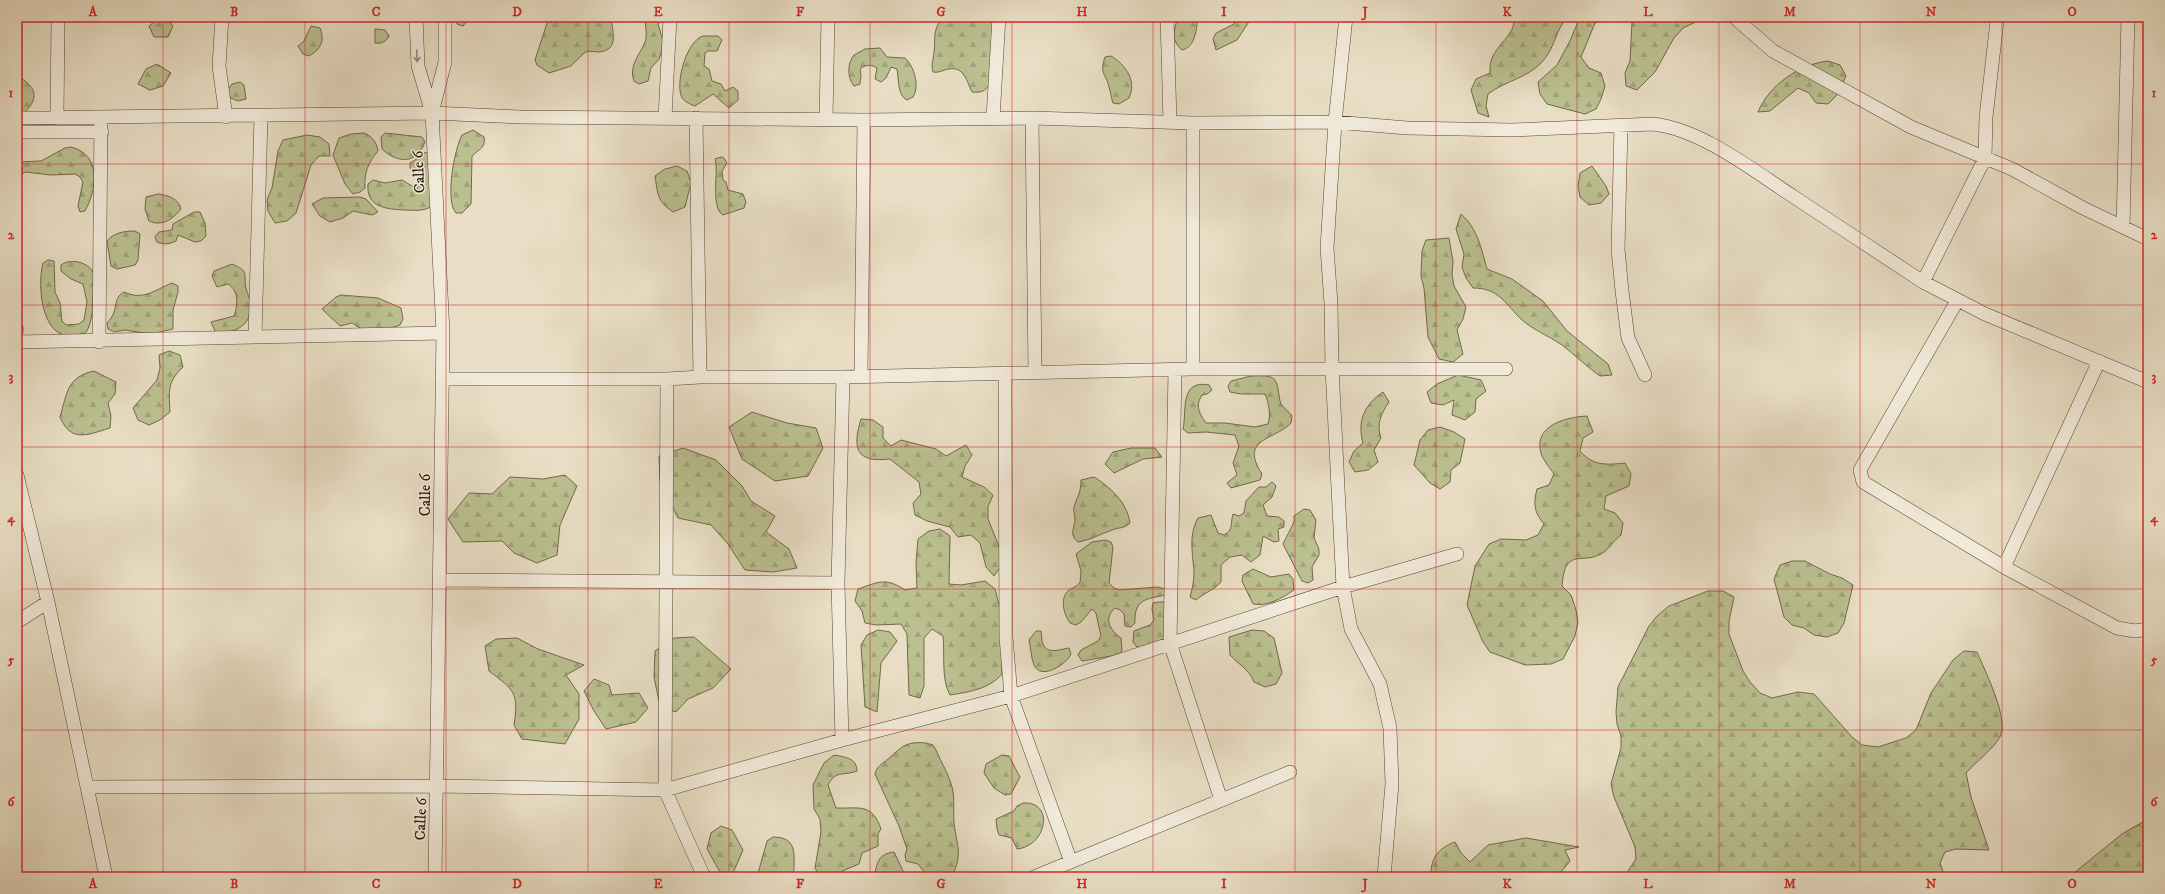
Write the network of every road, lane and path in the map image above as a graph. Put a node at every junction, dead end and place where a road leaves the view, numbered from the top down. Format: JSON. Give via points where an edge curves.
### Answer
{"nodes":[{"id":1,"x":58,"y":17,"type":"edge"},
{"id":2,"x":222,"y":17,"type":"edge"},
{"id":3,"x":416,"y":17,"type":"edge"},
{"id":4,"x":445,"y":17,"type":"edge"},
{"id":5,"x":670,"y":17,"type":"edge"},
{"id":6,"x":828,"y":17,"type":"edge"},
{"id":7,"x":999,"y":17,"type":"edge"},
{"id":8,"x":1167,"y":17,"type":"edge"},
{"id":9,"x":1346,"y":17,"type":"edge"},
{"id":10,"x":1734,"y":17,"type":"edge"},
{"id":11,"x":2128,"y":17,"type":"edge"},
{"id":12,"x":1997,"y":21,"type":"dead end"},
{"id":13,"x":432,"y":113,"type":"junction"},
{"id":14,"x":101,"y":117,"type":"junction"},
{"id":15,"x":226,"y":117,"type":"junction"},
{"id":16,"x":261,"y":117,"type":"junction"},
{"id":17,"x":17,"y":118,"type":"edge"},
{"id":18,"x":57,"y":118,"type":"junction"},
{"id":19,"x":665,"y":118,"type":"junction"},
{"id":20,"x":696,"y":118,"type":"junction"},
{"id":21,"x":993,"y":118,"type":"junction"},
{"id":22,"x":1032,"y":118,"type":"junction"},
{"id":23,"x":826,"y":119,"type":"junction"},
{"id":24,"x":864,"y":120,"type":"junction"},
{"id":25,"x":1170,"y":122,"type":"junction"},
{"id":26,"x":1335,"y":122,"type":"junction"},
{"id":27,"x":1193,"y":123,"type":"junction"},
{"id":28,"x":1621,"y":126,"type":"junction"},
{"id":29,"x":17,"y":132,"type":"edge"},
{"id":30,"x":102,"y":132,"type":"junction"},
{"id":31,"x":1985,"y":158,"type":"junction"},
{"id":32,"x":2123,"y":227,"type":"junction"},
{"id":33,"x":2148,"y":239,"type":"edge"},
{"id":34,"x":1923,"y":282,"type":"junction"},
{"id":35,"x":1957,"y":301,"type":"junction"},
{"id":36,"x":443,"y":333,"type":"junction"},
{"id":37,"x":255,"y":337,"type":"junction"},
{"id":38,"x":17,"y":342,"type":"edge"},
{"id":39,"x":99,"y":342,"type":"junction"},
{"id":40,"x":2099,"y":361,"type":"junction"},
{"id":41,"x":1332,"y":368,"type":"junction"},
{"id":42,"x":1193,"y":369,"type":"junction"},
{"id":43,"x":1506,"y":369,"type":"dead end"},
{"id":44,"x":1175,"y":370,"type":"junction"},
{"id":45,"x":1036,"y":372,"type":"junction"},
{"id":46,"x":1005,"y":373,"type":"junction"},
{"id":47,"x":861,"y":375,"type":"junction"},
{"id":48,"x":1645,"y":375,"type":"dead end"},
{"id":49,"x":700,"y":377,"type":"junction"},
{"id":50,"x":843,"y":377,"type":"junction"},
{"id":51,"x":442,"y":379,"type":"junction"},
{"id":52,"x":667,"y":379,"type":"junction"},
{"id":53,"x":2148,"y":382,"type":"edge"},
{"id":54,"x":17,"y":475,"type":"edge"},
{"id":55,"x":1457,"y":554,"type":"dead end"},
{"id":56,"x":2004,"y":567,"type":"junction"},
{"id":57,"x":440,"y":580,"type":"junction"},
{"id":58,"x":666,"y":583,"type":"junction"},
{"id":59,"x":838,"y":583,"type":"junction"},
{"id":60,"x":1343,"y":587,"type":"junction"},
{"id":61,"x":48,"y":602,"type":"junction"},
{"id":62,"x":17,"y":622,"type":"edge"},
{"id":63,"x":2148,"y":629,"type":"edge"},
{"id":64,"x":1170,"y":642,"type":"junction"},
{"id":65,"x":1011,"y":696,"type":"junction"},
{"id":66,"x":842,"y":740,"type":"junction"},
{"id":67,"x":1290,"y":772,"type":"dead end"},
{"id":68,"x":438,"y":786,"type":"junction"},
{"id":69,"x":87,"y":788,"type":"junction"},
{"id":70,"x":665,"y":790,"type":"junction"},
{"id":71,"x":1221,"y":800,"type":"junction"},
{"id":72,"x":1071,"y":862,"type":"junction"},
{"id":73,"x":106,"y":877,"type":"edge"},
{"id":74,"x":435,"y":877,"type":"edge"},
{"id":75,"x":704,"y":877,"type":"edge"},
{"id":76,"x":1034,"y":877,"type":"edge"},
{"id":77,"x":1384,"y":877,"type":"edge"}],
"edges":[{"from":1,"to":18,"type":"street"},
{"from":2,"to":15,"type":"street","via":[[219,66]]},
{"from":3,"to":13,"type":"street","name":"Calle 6","one_way":true,"via":[[418,66]]},
{"from":4,"to":13,"type":"street","name":"Calle 6","via":[[445,62]]},
{"from":5,"to":19,"type":"street"},
{"from":6,"to":23,"type":"street"},
{"from":7,"to":21,"type":"street"},
{"from":8,"to":25,"type":"street"},
{"from":9,"to":26,"type":"street"},
{"from":10,"to":31,"type":"street","via":[[1773,51],[1911,127]]},
{"from":11,"to":32,"type":"street"},
{"from":12,"to":31,"type":"street","via":[[1986,117]]},
{"from":13,"to":16,"type":"street"},
{"from":13,"to":19,"type":"street","via":[[521,117]]},
{"from":13,"to":36,"type":"street","name":"Calle 6"},
{"from":14,"to":15,"type":"street"},
{"from":14,"to":18,"type":"street"},
{"from":14,"to":30,"type":"street"},
{"from":15,"to":16,"type":"street"},
{"from":16,"to":37,"type":"street"},
{"from":17,"to":18,"type":"street"},
{"from":19,"to":20,"type":"street"},
{"from":20,"to":23,"type":"street"},
{"from":20,"to":49,"type":"street"},
{"from":21,"to":22,"type":"street"},
{"from":21,"to":24,"type":"street"},
{"from":22,"to":25,"type":"street"},
{"from":22,"to":45,"type":"street"},
{"from":23,"to":24,"type":"street"},
{"from":24,"to":47,"type":"street"},
{"from":25,"to":27,"type":"street"},
{"from":26,"to":27,"type":"street"},
{"from":26,"to":28,"type":"street","via":[[1407,128],[1504,130]]},
{"from":26,"to":41,"type":"street","via":[[1327,248]]},
{"from":27,"to":42,"type":"street"},
{"from":28,"to":34,"type":"street","via":[[1665,126],[1677,129],[1727,153]]},
{"from":28,"to":48,"type":"street","via":[[1618,249],[1622,291],[1628,338]]},
{"from":29,"to":30,"type":"street"},
{"from":30,"to":39,"type":"street"},
{"from":31,"to":32,"type":"street","via":[[2012,169]]},
{"from":31,"to":34,"type":"street"},
{"from":32,"to":33,"type":"street"},
{"from":34,"to":35,"type":"street"},
{"from":35,"to":40,"type":"street"},
{"from":35,"to":56,"type":"street","via":[[1860,470],[1863,482]]},
{"from":36,"to":37,"type":"street"},
{"from":36,"to":51,"type":"street","name":"Calle 6"},
{"from":37,"to":39,"type":"street"},
{"from":38,"to":39,"type":"street"},
{"from":40,"to":53,"type":"street"},
{"from":40,"to":56,"type":"street"},
{"from":41,"to":42,"type":"street"},
{"from":41,"to":43,"type":"street"},
{"from":41,"to":60,"type":"street"},
{"from":42,"to":44,"type":"street"},
{"from":44,"to":45,"type":"street"},
{"from":44,"to":64,"type":"street"},
{"from":45,"to":46,"type":"street"},
{"from":46,"to":47,"type":"street"},
{"from":46,"to":65,"type":"street","via":[[1006,637]]},
{"from":47,"to":50,"type":"street"},
{"from":49,"to":50,"type":"street"},
{"from":49,"to":52,"type":"street"},
{"from":50,"to":59,"type":"street"},
{"from":51,"to":52,"type":"street"},
{"from":51,"to":57,"type":"street","name":"Calle 6"},
{"from":52,"to":58,"type":"street"},
{"from":54,"to":61,"type":"street"},
{"from":55,"to":60,"type":"street"},
{"from":56,"to":63,"type":"street","via":[[2117,628],[2135,631]]},
{"from":57,"to":58,"type":"street"},
{"from":57,"to":68,"type":"street","name":"Calle 6"},
{"from":58,"to":59,"type":"street"},
{"from":58,"to":70,"type":"street"},
{"from":59,"to":66,"type":"street"},
{"from":60,"to":64,"type":"street"},
{"from":60,"to":77,"type":"street","via":[[1351,629],[1380,684],[1390,728],[1392,784]]},
{"from":61,"to":62,"type":"street"},
{"from":61,"to":69,"type":"street"},
{"from":64,"to":65,"type":"street"},
{"from":64,"to":71,"type":"street"},
{"from":65,"to":66,"type":"street"},
{"from":65,"to":72,"type":"street"},
{"from":66,"to":70,"type":"street"},
{"from":67,"to":71,"type":"street"},
{"from":68,"to":69,"type":"street"},
{"from":68,"to":70,"type":"street"},
{"from":68,"to":74,"type":"street","name":"Calle 6"},
{"from":69,"to":73,"type":"street"},
{"from":70,"to":75,"type":"street"},
{"from":71,"to":72,"type":"street"},
{"from":72,"to":76,"type":"street"}]}
